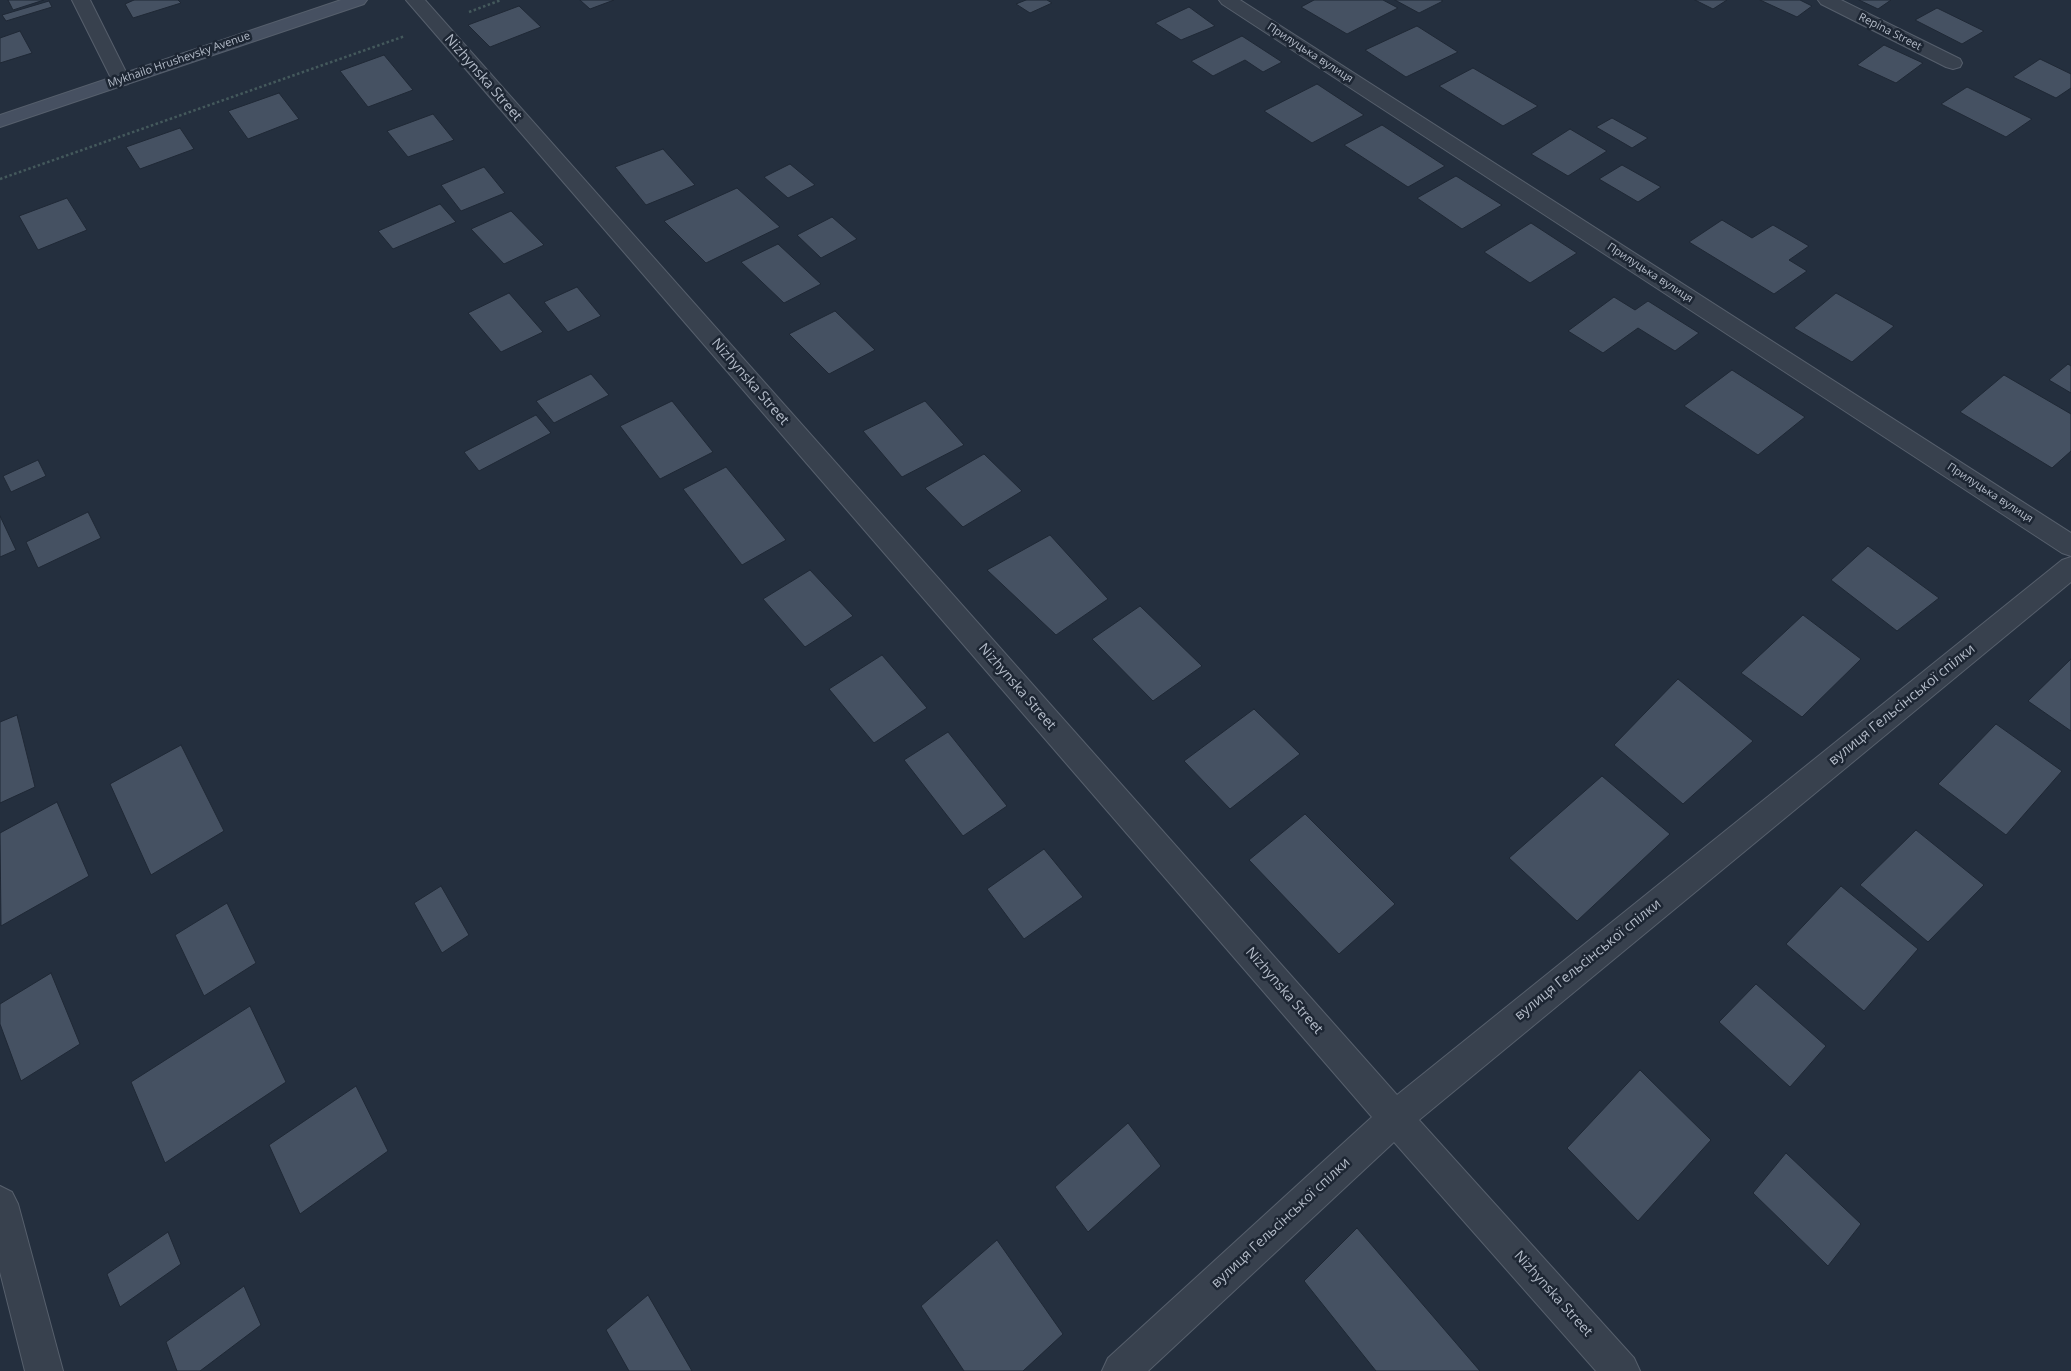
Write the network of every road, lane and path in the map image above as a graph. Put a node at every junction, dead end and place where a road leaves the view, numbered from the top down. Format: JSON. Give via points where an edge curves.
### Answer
{"nodes":[{"id":1,"x":81,"y":0,"type":"edge"},
{"id":2,"x":358,"y":0,"type":"edge"},
{"id":3,"x":415,"y":0,"type":"edge"},
{"id":4,"x":502,"y":0,"type":"edge"},
{"id":5,"x":1228,"y":0,"type":"edge"},
{"id":6,"x":1827,"y":0,"type":"edge"},
{"id":7,"x":436,"y":25,"type":"junction"},
{"id":8,"x":1953,"y":63,"type":"dead end"},
{"id":9,"x":121,"y":80,"type":"junction"},
{"id":10,"x":0,"y":121,"type":"edge"},
{"id":11,"x":0,"y":179,"type":"edge"},
{"id":12,"x":2071,"y":546,"type":"edge"},
{"id":13,"x":2071,"y":567,"type":"edge"},
{"id":14,"x":1395,"y":1118,"type":"junction"},
{"id":15,"x":0,"y":1204,"type":"edge"},
{"id":16,"x":44,"y":1371,"type":"edge"},
{"id":17,"x":1121,"y":1371,"type":"edge"},
{"id":18,"x":1622,"y":1371,"type":"edge"}],
"edges":[{"from":1,"to":9,"type":"street"},
{"from":2,"to":9,"type":"main road","name":"Mykhailo Hrushevsky Avenue"},
{"from":3,"to":7,"type":"street","name":"Nizhynska Street"},
{"from":4,"to":7,"type":"path"},
{"from":5,"to":12,"type":"street","name":"Прилуцька вулиця"},
{"from":6,"to":8,"type":"street","name":"Repina Street"},
{"from":7,"to":11,"type":"path"},
{"from":7,"to":14,"type":"street","name":"Nizhynska Street"},
{"from":9,"to":10,"type":"main road","name":"Mykhailo Hrushevsky Avenue"},
{"from":13,"to":14,"type":"street","name":"вулиця Гельсінської спілки"},
{"from":14,"to":17,"type":"street","name":"вулиця Гельсінської спілки"},
{"from":14,"to":18,"type":"street","name":"Nizhynska Street"},
{"from":15,"to":16,"type":"street"}]}
